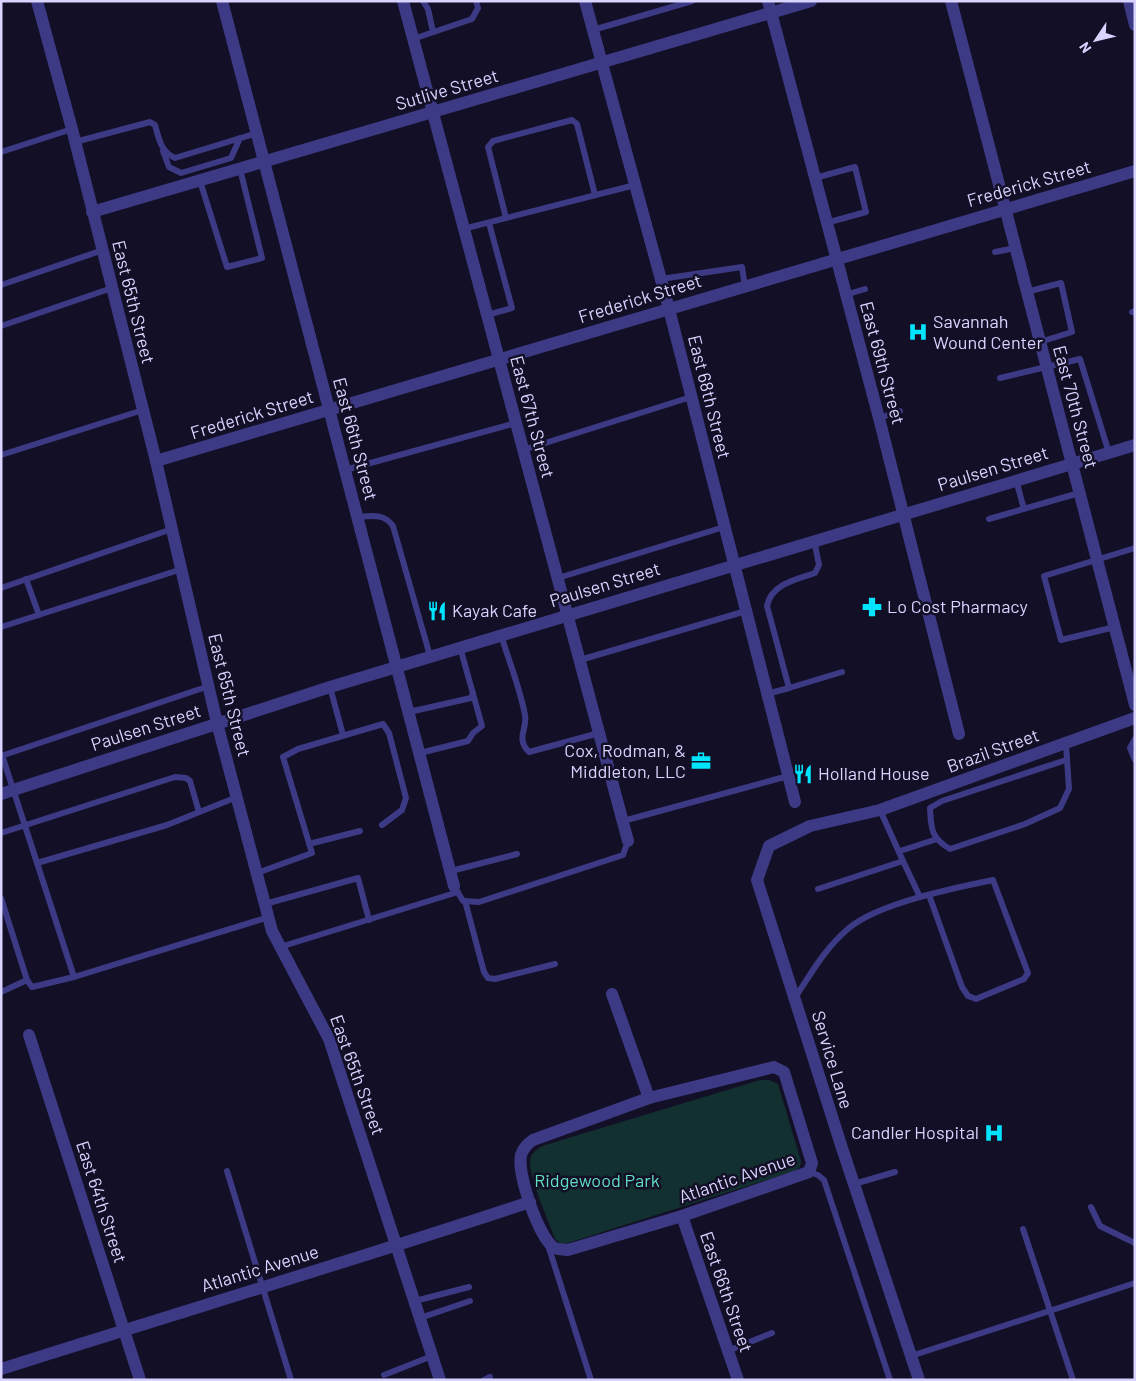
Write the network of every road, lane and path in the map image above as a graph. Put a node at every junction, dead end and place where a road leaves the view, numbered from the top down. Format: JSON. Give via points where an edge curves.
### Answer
{"nodes":[{"id":1,"x":222,"y":1,"type":"edge"},
{"id":2,"x":403,"y":1,"type":"edge"},
{"id":3,"x":423,"y":1,"type":"edge"},
{"id":4,"x":476,"y":1,"type":"edge"},
{"id":5,"x":585,"y":1,"type":"edge"},
{"id":6,"x":692,"y":1,"type":"edge"},
{"id":7,"x":811,"y":1,"type":"edge"},
{"id":8,"x":951,"y":1,"type":"edge"},
{"id":9,"x":1128,"y":1,"type":"edge"},
{"id":10,"x":39,"y":3,"type":"edge"},
{"id":11,"x":769,"y":7,"type":"edge"},
{"id":12,"x":1135,"y":25,"type":"edge"},
{"id":13,"x":592,"y":30,"type":"junction"},
{"id":14,"x":433,"y":32,"type":"junction"},
{"id":15,"x":413,"y":39,"type":"junction"},
{"id":16,"x":601,"y":63,"type":"junction"},
{"id":17,"x":432,"y":113,"type":"junction"},
{"id":18,"x":72,"y":129,"type":"junction"},
{"id":19,"x":257,"y":133,"type":"junction"},
{"id":20,"x":240,"y":138,"type":"junction"},
{"id":21,"x":75,"y":142,"type":"junction"},
{"id":22,"x":161,"y":145,"type":"junction"},
{"id":23,"x":1,"y":152,"type":"edge"},
{"id":24,"x":264,"y":162,"type":"junction"},
{"id":25,"x":240,"y":169,"type":"junction"},
{"id":26,"x":1135,"y":171,"type":"edge"},
{"id":27,"x":815,"y":178,"type":"junction"},
{"id":28,"x":200,"y":181,"type":"junction"},
{"id":29,"x":635,"y":185,"type":"junction"},
{"id":30,"x":595,"y":195,"type":"junction"},
{"id":31,"x":1005,"y":209,"type":"junction"},
{"id":32,"x":92,"y":212,"type":"junction"},
{"id":33,"x":506,"y":218,"type":"junction"},
{"id":34,"x":489,"y":223,"type":"junction"},
{"id":35,"x":826,"y":223,"type":"junction"},
{"id":36,"x":463,"y":229,"type":"junction"},
{"id":37,"x":1015,"y":248,"type":"junction"},
{"id":38,"x":102,"y":250,"type":"junction"},
{"id":39,"x":995,"y":252,"type":"dead end"},
{"id":40,"x":836,"y":260,"type":"junction"},
{"id":41,"x":661,"y":279,"type":"junction"},
{"id":42,"x":1,"y":285,"type":"edge"},
{"id":43,"x":745,"y":287,"type":"junction"},
{"id":44,"x":112,"y":288,"type":"junction"},
{"id":45,"x":865,"y":289,"type":"dead end"},
{"id":46,"x":1026,"y":292,"type":"junction"},
{"id":47,"x":845,"y":295,"type":"junction"},
{"id":48,"x":669,"y":309,"type":"junction"},
{"id":49,"x":487,"y":315,"type":"junction"},
{"id":50,"x":1,"y":326,"type":"edge"},
{"id":51,"x":1040,"y":342,"type":"junction"},
{"id":52,"x":498,"y":360,"type":"junction"},
{"id":53,"x":1046,"y":366,"type":"junction"},
{"id":54,"x":1000,"y":378,"type":"dead end"},
{"id":55,"x":691,"y":397,"type":"junction"},
{"id":56,"x":142,"y":410,"type":"junction"},
{"id":57,"x":329,"y":410,"type":"junction"},
{"id":58,"x":900,"y":410,"type":"dead end"},
{"id":59,"x":879,"y":418,"type":"junction"},
{"id":60,"x":516,"y":423,"type":"junction"},
{"id":61,"x":1135,"y":445,"type":"edge"},
{"id":62,"x":523,"y":450,"type":"junction"},
{"id":63,"x":1109,"y":453,"type":"junction"},
{"id":64,"x":1,"y":455,"type":"edge"},
{"id":65,"x":156,"y":462,"type":"junction"},
{"id":66,"x":1072,"y":464,"type":"junction"},
{"id":67,"x":345,"y":470,"type":"junction"},
{"id":68,"x":1016,"y":480,"type":"junction"},
{"id":69,"x":1079,"y":493,"type":"junction"},
{"id":70,"x":1024,"y":509,"type":"junction"},
{"id":71,"x":903,"y":514,"type":"junction"},
{"id":72,"x":358,"y":517,"type":"junction"},
{"id":73,"x":989,"y":519,"type":"dead end"},
{"id":74,"x":724,"y":527,"type":"junction"},
{"id":75,"x":172,"y":529,"type":"junction"},
{"id":76,"x":814,"y":540,"type":"junction"},
{"id":77,"x":1135,"y":548,"type":"edge"},
{"id":78,"x":1097,"y":559,"type":"junction"},
{"id":79,"x":733,"y":564,"type":"junction"},
{"id":80,"x":182,"y":569,"type":"junction"},
{"id":81,"x":558,"y":578,"type":"junction"},
{"id":82,"x":26,"y":579,"type":"junction"},
{"id":83,"x":1,"y":588,"type":"edge"},
{"id":84,"x":746,"y":611,"type":"junction"},
{"id":85,"x":39,"y":615,"type":"junction"},
{"id":86,"x":568,"y":615,"type":"junction"},
{"id":87,"x":1,"y":627,"type":"edge"},
{"id":88,"x":1115,"y":627,"type":"junction"},
{"id":89,"x":502,"y":635,"type":"junction"},
{"id":90,"x":460,"y":647,"type":"junction"},
{"id":91,"x":430,"y":656,"type":"junction"},
{"id":92,"x":580,"y":660,"type":"junction"},
{"id":93,"x":397,"y":666,"type":"junction"},
{"id":94,"x":842,"y":672,"type":"dead end"},
{"id":95,"x":209,"y":686,"type":"junction"},
{"id":96,"x":330,"y":687,"type":"junction"},
{"id":97,"x":789,"y":688,"type":"junction"},
{"id":98,"x":473,"y":694,"type":"junction"},
{"id":99,"x":767,"y":694,"type":"junction"},
{"id":100,"x":1135,"y":705,"type":"edge"},
{"id":101,"x":409,"y":712,"type":"junction"},
{"id":102,"x":1135,"y":718,"type":"edge"},
{"id":103,"x":217,"y":723,"type":"junction"},
{"id":104,"x":599,"y":733,"type":"junction"},
{"id":105,"x":959,"y":734,"type":"dead end"},
{"id":106,"x":343,"y":735,"type":"junction"},
{"id":107,"x":1135,"y":739,"type":"edge"},
{"id":108,"x":1066,"y":744,"type":"junction"},
{"id":109,"x":420,"y":753,"type":"junction"},
{"id":110,"x":2,"y":756,"type":"edge"},
{"id":111,"x":1066,"y":760,"type":"junction"},
{"id":112,"x":1135,"y":760,"type":"edge"},
{"id":113,"x":788,"y":776,"type":"junction"},
{"id":114,"x":7,"y":792,"type":"edge"},
{"id":115,"x":237,"y":797,"type":"junction"},
{"id":116,"x":795,"y":802,"type":"dead end"},
{"id":117,"x":880,"y":810,"type":"junction"},
{"id":118,"x":199,"y":812,"type":"junction"},
{"id":119,"x":623,"y":821,"type":"junction"},
{"id":120,"x":382,"y":825,"type":"dead end"},
{"id":121,"x":25,"y":827,"type":"junction"},
{"id":122,"x":360,"y":831,"type":"dead end"},
{"id":123,"x":1,"y":833,"type":"edge"},
{"id":124,"x":937,"y":839,"type":"junction"},
{"id":125,"x":628,"y":841,"type":"joint"},
{"id":126,"x":309,"y":844,"type":"junction"},
{"id":127,"x":900,"y":851,"type":"junction"},
{"id":128,"x":517,"y":854,"type":"dead end"},
{"id":129,"x":903,"y":862,"type":"junction"},
{"id":130,"x":37,"y":863,"type":"junction"},
{"id":131,"x":762,"y":865,"type":"joint"},
{"id":132,"x":450,"y":871,"type":"junction"},
{"id":133,"x":257,"y":873,"type":"junction"},
{"id":134,"x":456,"y":889,"type":"junction"},
{"id":135,"x":818,"y":889,"type":"dead end"},
{"id":136,"x":929,"y":895,"type":"junction"},
{"id":137,"x":920,"y":897,"type":"junction"},
{"id":138,"x":1,"y":898,"type":"edge"},
{"id":139,"x":465,"y":901,"type":"junction"},
{"id":140,"x":265,"y":904,"type":"junction"},
{"id":141,"x":268,"y":917,"type":"junction"},
{"id":142,"x":369,"y":920,"type":"junction"},
{"id":143,"x":279,"y":948,"type":"junction"},
{"id":144,"x":555,"y":964,"type":"dead end"},
{"id":145,"x":74,"y":977,"type":"junction"},
{"id":146,"x":27,"y":980,"type":"junction"},
{"id":147,"x":1,"y":992,"type":"edge"},
{"id":148,"x":612,"y":994,"type":"dead end"},
{"id":149,"x":795,"y":999,"type":"junction"},
{"id":150,"x":29,"y":1036,"type":"dead end"},
{"id":151,"x":648,"y":1098,"type":"junction"},
{"id":152,"x":227,"y":1171,"type":"dead end"},
{"id":153,"x":809,"y":1172,"type":"junction"},
{"id":154,"x":895,"y":1172,"type":"dead end"},
{"id":155,"x":854,"y":1184,"type":"junction"},
{"id":156,"x":530,"y":1202,"type":"junction"},
{"id":157,"x":1090,"y":1207,"type":"dead end"},
{"id":158,"x":682,"y":1216,"type":"junction"},
{"id":159,"x":1023,"y":1229,"type":"dead end"},
{"id":160,"x":547,"y":1241,"type":"junction"},
{"id":161,"x":1135,"y":1243,"type":"edge"},
{"id":162,"x":397,"y":1246,"type":"junction"},
{"id":163,"x":1135,"y":1283,"type":"edge"},
{"id":164,"x":261,"y":1286,"type":"junction"},
{"id":165,"x":469,"y":1288,"type":"dead end"},
{"id":166,"x":415,"y":1301,"type":"junction"},
{"id":167,"x":470,"y":1301,"type":"dead end"},
{"id":168,"x":1050,"y":1310,"type":"junction"},
{"id":169,"x":420,"y":1318,"type":"junction"},
{"id":170,"x":124,"y":1330,"type":"junction"},
{"id":171,"x":772,"y":1333,"type":"dead end"},
{"id":172,"x":728,"y":1351,"type":"junction"},
{"id":173,"x":432,"y":1356,"type":"junction"},
{"id":174,"x":911,"y":1356,"type":"junction"},
{"id":175,"x":1,"y":1369,"type":"edge"},
{"id":176,"x":384,"y":1375,"type":"dead end"},
{"id":177,"x":140,"y":1380,"type":"edge"},
{"id":178,"x":291,"y":1380,"type":"edge"},
{"id":179,"x":440,"y":1380,"type":"edge"},
{"id":180,"x":591,"y":1380,"type":"edge"},
{"id":181,"x":738,"y":1380,"type":"edge"},
{"id":182,"x":890,"y":1380,"type":"edge"},
{"id":183,"x":918,"y":1380,"type":"edge"},
{"id":184,"x":1074,"y":1380,"type":"edge"}],
"edges":[{"from":1,"to":19,"type":"street","name":"East 66th Street"},
{"from":2,"to":15,"type":"street","name":"East 67th Street"},
{"from":3,"to":14,"type":"lane"},
{"from":4,"to":14,"type":"lane","via":[[478,8],[472,19]]},
{"from":5,"to":13,"type":"street","name":"East 68th Street"},
{"from":6,"to":13,"type":"lane"},
{"from":7,"to":11,"type":"street","name":"Sutlive Street"},
{"from":8,"to":31,"type":"street","name":"East 70th Street"},
{"from":9,"to":12,"type":"street"},
{"from":10,"to":18,"type":"street","name":"East 65th Street"},
{"from":11,"to":16,"type":"street","name":"Sutlive Street"},
{"from":11,"to":27,"type":"street","name":"East 69th Street"},
{"from":13,"to":16,"type":"street","name":"East 68th Street"},
{"from":14,"to":15,"type":"lane"},
{"from":15,"to":17,"type":"street","name":"East 67th Street"},
{"from":16,"to":17,"type":"street","name":"Sutlive Street"},
{"from":16,"to":29,"type":"street","name":"East 68th Street"},
{"from":17,"to":24,"type":"street","name":"Sutlive Street"},
{"from":17,"to":36,"type":"street","name":"East 67th Street"},
{"from":18,"to":21,"type":"street","name":"East 65th Street"},
{"from":18,"to":23,"type":"lane"},
{"from":19,"to":20,"type":"lane"},
{"from":19,"to":24,"type":"street","name":"East 66th Street"},
{"from":20,"to":22,"type":"lane","via":[[175,158],[168,155]]},
{"from":20,"to":22,"type":"lane","via":[[231,158],[181,173],[169,167]]},
{"from":21,"to":22,"type":"lane","via":[[150,122],[155,125]]},
{"from":21,"to":32,"type":"street","name":"East 65th Street"},
{"from":24,"to":25,"type":"street","name":"Sutlive Street"},
{"from":24,"to":57,"type":"street","name":"East 66th Street"},
{"from":25,"to":28,"type":"street","name":"Sutlive Street"},
{"from":25,"to":28,"type":"lane","via":[[262,258],[226,268]]},
{"from":26,"to":31,"type":"street","name":"Frederick Street"},
{"from":27,"to":35,"type":"street","name":"East 69th Street"},
{"from":27,"to":35,"type":"lane","via":[[855,167],[864,203],[866,212]]},
{"from":28,"to":32,"type":"street","name":"Sutlive Street"},
{"from":29,"to":30,"type":"lane"},
{"from":29,"to":41,"type":"street","name":"East 68th Street"},
{"from":30,"to":33,"type":"lane"},
{"from":30,"to":33,"type":"lane","via":[[577,124],[572,120],[493,141],[488,148]]},
{"from":31,"to":37,"type":"street","name":"East 70th Street"},
{"from":31,"to":40,"type":"street","name":"Frederick Street"},
{"from":32,"to":38,"type":"street","name":"East 65th Street"},
{"from":33,"to":34,"type":"lane"},
{"from":34,"to":36,"type":"lane"},
{"from":34,"to":49,"type":"lane","via":[[512,308]]},
{"from":35,"to":40,"type":"street","name":"East 69th Street"},
{"from":36,"to":49,"type":"street","name":"East 67th Street"},
{"from":37,"to":39,"type":"lane"},
{"from":37,"to":46,"type":"street","name":"East 70th Street"},
{"from":38,"to":42,"type":"lane"},
{"from":38,"to":44,"type":"street","name":"East 65th Street"},
{"from":40,"to":43,"type":"street","name":"Frederick Street"},
{"from":40,"to":47,"type":"street","name":"East 69th Street"},
{"from":41,"to":43,"type":"lane","via":[[742,267]]},
{"from":41,"to":48,"type":"street","name":"East 68th Street"},
{"from":43,"to":48,"type":"street","name":"Frederick Street"},
{"from":44,"to":50,"type":"lane"},
{"from":44,"to":56,"type":"street","name":"East 65th Street"},
{"from":45,"to":47,"type":"lane"},
{"from":46,"to":51,"type":"street","name":"East 70th Street"},
{"from":46,"to":51,"type":"lane","via":[[1061,284],[1072,332]]},
{"from":47,"to":59,"type":"street","name":"East 69th Street"},
{"from":48,"to":52,"type":"street","name":"Frederick Street"},
{"from":48,"to":55,"type":"street","name":"East 68th Street"},
{"from":49,"to":52,"type":"street","name":"East 67th Street"},
{"from":51,"to":53,"type":"street","name":"East 70th Street"},
{"from":52,"to":57,"type":"street","name":"Frederick Street"},
{"from":52,"to":60,"type":"street","name":"East 67th Street"},
{"from":53,"to":54,"type":"lane"},
{"from":53,"to":63,"type":"lane","via":[[1080,359]]},
{"from":53,"to":66,"type":"street","name":"East 70th Street"},
{"from":55,"to":62,"type":"lane"},
{"from":55,"to":74,"type":"street","name":"East 68th Street"},
{"from":56,"to":64,"type":"lane"},
{"from":56,"to":65,"type":"street","name":"East 65th Street"},
{"from":57,"to":65,"type":"street","name":"Frederick Street"},
{"from":57,"to":67,"type":"street","name":"East 66th Street"},
{"from":58,"to":59,"type":"lane"},
{"from":59,"to":71,"type":"street","name":"East 69th Street"},
{"from":60,"to":62,"type":"street","name":"East 67th Street"},
{"from":60,"to":67,"type":"lane"},
{"from":61,"to":63,"type":"street","name":"Paulsen Street"},
{"from":62,"to":81,"type":"street","name":"East 67th Street"},
{"from":63,"to":66,"type":"street","name":"Paulsen Street"},
{"from":65,"to":75,"type":"street","name":"East 65th Street"},
{"from":66,"to":68,"type":"street","name":"Paulsen Street"},
{"from":66,"to":69,"type":"street","name":"East 70th Street"},
{"from":67,"to":72,"type":"street","name":"East 66th Street"},
{"from":68,"to":70,"type":"lane"},
{"from":68,"to":71,"type":"street","name":"Paulsen Street"},
{"from":69,"to":70,"type":"lane"},
{"from":69,"to":78,"type":"street","name":"East 70th Street"},
{"from":70,"to":73,"type":"lane"},
{"from":71,"to":76,"type":"street","name":"Paulsen Street"},
{"from":71,"to":105,"type":"street","name":"East 69th Street"},
{"from":72,"to":91,"type":"lane","via":[[382,516],[393,526]]},
{"from":72,"to":93,"type":"street","name":"East 66th Street"},
{"from":74,"to":79,"type":"street","name":"East 68th Street"},
{"from":74,"to":81,"type":"lane"},
{"from":75,"to":80,"type":"street","name":"East 65th Street"},
{"from":75,"to":82,"type":"lane"},
{"from":76,"to":79,"type":"street","name":"Paulsen Street"},
{"from":76,"to":97,"type":"lane","via":[[819,565],[816,573],[775,589],[767,606]]},
{"from":77,"to":78,"type":"lane"},
{"from":78,"to":88,"type":"street","name":"East 70th Street"},
{"from":78,"to":88,"type":"lane","via":[[1044,576],[1061,640]]},
{"from":79,"to":84,"type":"street","name":"East 68th Street"},
{"from":79,"to":86,"type":"street","name":"Paulsen Street"},
{"from":80,"to":85,"type":"lane"},
{"from":80,"to":95,"type":"street","name":"East 65th Street"},
{"from":81,"to":86,"type":"street","name":"East 67th Street"},
{"from":82,"to":83,"type":"lane"},
{"from":82,"to":85,"type":"lane"},
{"from":84,"to":92,"type":"lane"},
{"from":84,"to":99,"type":"street","name":"East 68th Street"},
{"from":85,"to":87,"type":"lane"},
{"from":86,"to":89,"type":"street","name":"Paulsen Street"},
{"from":86,"to":92,"type":"street","name":"East 67th Street"},
{"from":88,"to":100,"type":"street","name":"East 70th Street"},
{"from":89,"to":90,"type":"street","name":"Paulsen Street"},
{"from":89,"to":104,"type":"lane","via":[[526,718],[521,733],[525,748],[529,752]]},
{"from":90,"to":91,"type":"street","name":"Paulsen Street"},
{"from":90,"to":98,"type":"lane"},
{"from":91,"to":93,"type":"street","name":"Paulsen Street"},
{"from":92,"to":104,"type":"street","name":"East 67th Street"},
{"from":93,"to":96,"type":"street","name":"Paulsen Street"},
{"from":93,"to":101,"type":"street","name":"East 66th Street"},
{"from":94,"to":97,"type":"lane"},
{"from":95,"to":103,"type":"street","name":"East 65th Street"},
{"from":95,"to":110,"type":"lane"},
{"from":96,"to":103,"type":"street","name":"Paulsen Street"},
{"from":96,"to":106,"type":"lane"},
{"from":97,"to":99,"type":"lane"},
{"from":98,"to":101,"type":"lane","via":[[471,698]]},
{"from":98,"to":109,"type":"lane","via":[[482,726],[468,741]]},
{"from":99,"to":113,"type":"street","name":"East 68th Street"},
{"from":101,"to":109,"type":"street","name":"East 66th Street"},
{"from":102,"to":108,"type":"street","name":"Brazil Street"},
{"from":103,"to":114,"type":"street","name":"Paulsen Street"},
{"from":103,"to":115,"type":"street","name":"East 65th Street"},
{"from":104,"to":119,"type":"street","name":"East 67th Street"},
{"from":106,"to":120,"type":"lane","via":[[383,724],[389,733],[406,798],[402,810]]},
{"from":106,"to":126,"type":"lane","via":[[283,757]]},
{"from":107,"to":112,"type":"lane","via":[[1130,748]]},
{"from":108,"to":111,"type":"lane"},
{"from":108,"to":117,"type":"street","name":"Brazil Street"},
{"from":109,"to":132,"type":"street","name":"East 66th Street"},
{"from":110,"to":114,"type":"lane"},
{"from":111,"to":124,"type":"lane","via":[[942,801],[930,808],[932,830]]},
{"from":111,"to":124,"type":"lane","via":[[1069,789],[1060,808],[1025,824],[950,849]]},
{"from":113,"to":116,"type":"street","name":"East 68th Street"},
{"from":113,"to":119,"type":"lane"},
{"from":114,"to":121,"type":"lane"},
{"from":115,"to":118,"type":"lane"},
{"from":115,"to":133,"type":"street","name":"East 65th Street"},
{"from":117,"to":127,"type":"lane"},
{"from":117,"to":131,"type":"street","name":"Brazil Street","via":[[810,826],[769,846]]},
{"from":118,"to":121,"type":"lane","via":[[190,781],[175,777]]},
{"from":118,"to":130,"type":"lane","via":[[167,825]]},
{"from":119,"to":125,"type":"street","name":"East 67th Street"},
{"from":121,"to":123,"type":"lane"},
{"from":121,"to":130,"type":"lane"},
{"from":122,"to":126,"type":"lane"},
{"from":124,"to":127,"type":"lane"},
{"from":125,"to":139,"type":"lane","via":[[623,855],[479,902]]},
{"from":126,"to":133,"type":"lane","via":[[312,853]]},
{"from":127,"to":129,"type":"lane"},
{"from":128,"to":132,"type":"lane"},
{"from":129,"to":135,"type":"lane"},
{"from":129,"to":137,"type":"lane"},
{"from":130,"to":145,"type":"lane"},
{"from":131,"to":149,"type":"street","name":"Service Lane","via":[[758,880]]},
{"from":132,"to":134,"type":"street","name":"East 66th Street"},
{"from":133,"to":140,"type":"street","name":"East 65th Street"},
{"from":134,"to":139,"type":"lane"},
{"from":134,"to":142,"type":"lane"},
{"from":136,"to":136,"type":"lane","via":[[993,880],[1028,973],[1024,979],[976,999],[968,996]]},
{"from":136,"to":137,"type":"lane"},
{"from":137,"to":149,"type":"lane","via":[[850,927],[827,950]]},
{"from":138,"to":146,"type":"lane"},
{"from":139,"to":144,"type":"lane","via":[[488,978]]},
{"from":140,"to":141,"type":"street","name":"East 65th Street"},
{"from":140,"to":142,"type":"lane","via":[[358,878]]},
{"from":141,"to":143,"type":"street","name":"East 65th Street"},
{"from":141,"to":145,"type":"lane"},
{"from":142,"to":143,"type":"lane"},
{"from":143,"to":162,"type":"street","name":"East 65th Street","via":[[329,1039]]},
{"from":145,"to":146,"type":"lane","via":[[32,987]]},
{"from":146,"to":147,"type":"lane"},
{"from":148,"to":151,"type":"street"},
{"from":149,"to":155,"type":"street","name":"Service Lane"},
{"from":150,"to":170,"type":"street","name":"East 64th Street"},
{"from":151,"to":153,"type":"street","via":[[774,1067],[784,1072],[812,1163]]},
{"from":151,"to":156,"type":"street","via":[[526,1145],[521,1158]]},
{"from":152,"to":164,"type":"lane"},
{"from":153,"to":158,"type":"street","name":"Atlantic Avenue"},
{"from":153,"to":182,"type":"lane","via":[[824,1180]]},
{"from":154,"to":155,"type":"lane"},
{"from":155,"to":174,"type":"street","name":"Service Lane"},
{"from":156,"to":160,"type":"street"},
{"from":156,"to":162,"type":"street","name":"Atlantic Avenue"},
{"from":157,"to":161,"type":"lane","via":[[1100,1226]]},
{"from":158,"to":160,"type":"street","name":"Atlantic Avenue","via":[[568,1250],[555,1248]]},
{"from":158,"to":172,"type":"street","name":"East 66th Street"},
{"from":159,"to":168,"type":"lane"},
{"from":160,"to":180,"type":"lane"},
{"from":162,"to":164,"type":"street","name":"Atlantic Avenue"},
{"from":162,"to":166,"type":"street","name":"East 65th Street"},
{"from":163,"to":168,"type":"lane"},
{"from":164,"to":170,"type":"street","name":"Atlantic Avenue"},
{"from":164,"to":178,"type":"lane"},
{"from":165,"to":166,"type":"lane"},
{"from":166,"to":169,"type":"street","name":"East 65th Street"},
{"from":167,"to":169,"type":"lane"},
{"from":168,"to":174,"type":"lane"},
{"from":168,"to":184,"type":"lane"},
{"from":169,"to":173,"type":"street","name":"East 65th Street"},
{"from":170,"to":175,"type":"street","name":"Atlantic Avenue"},
{"from":170,"to":177,"type":"street","name":"East 64th Street"},
{"from":171,"to":172,"type":"lane"},
{"from":172,"to":181,"type":"street","name":"East 66th Street"},
{"from":173,"to":176,"type":"lane"},
{"from":173,"to":179,"type":"street","name":"East 65th Street"},
{"from":174,"to":183,"type":"street","name":"Service Lane"}]}
